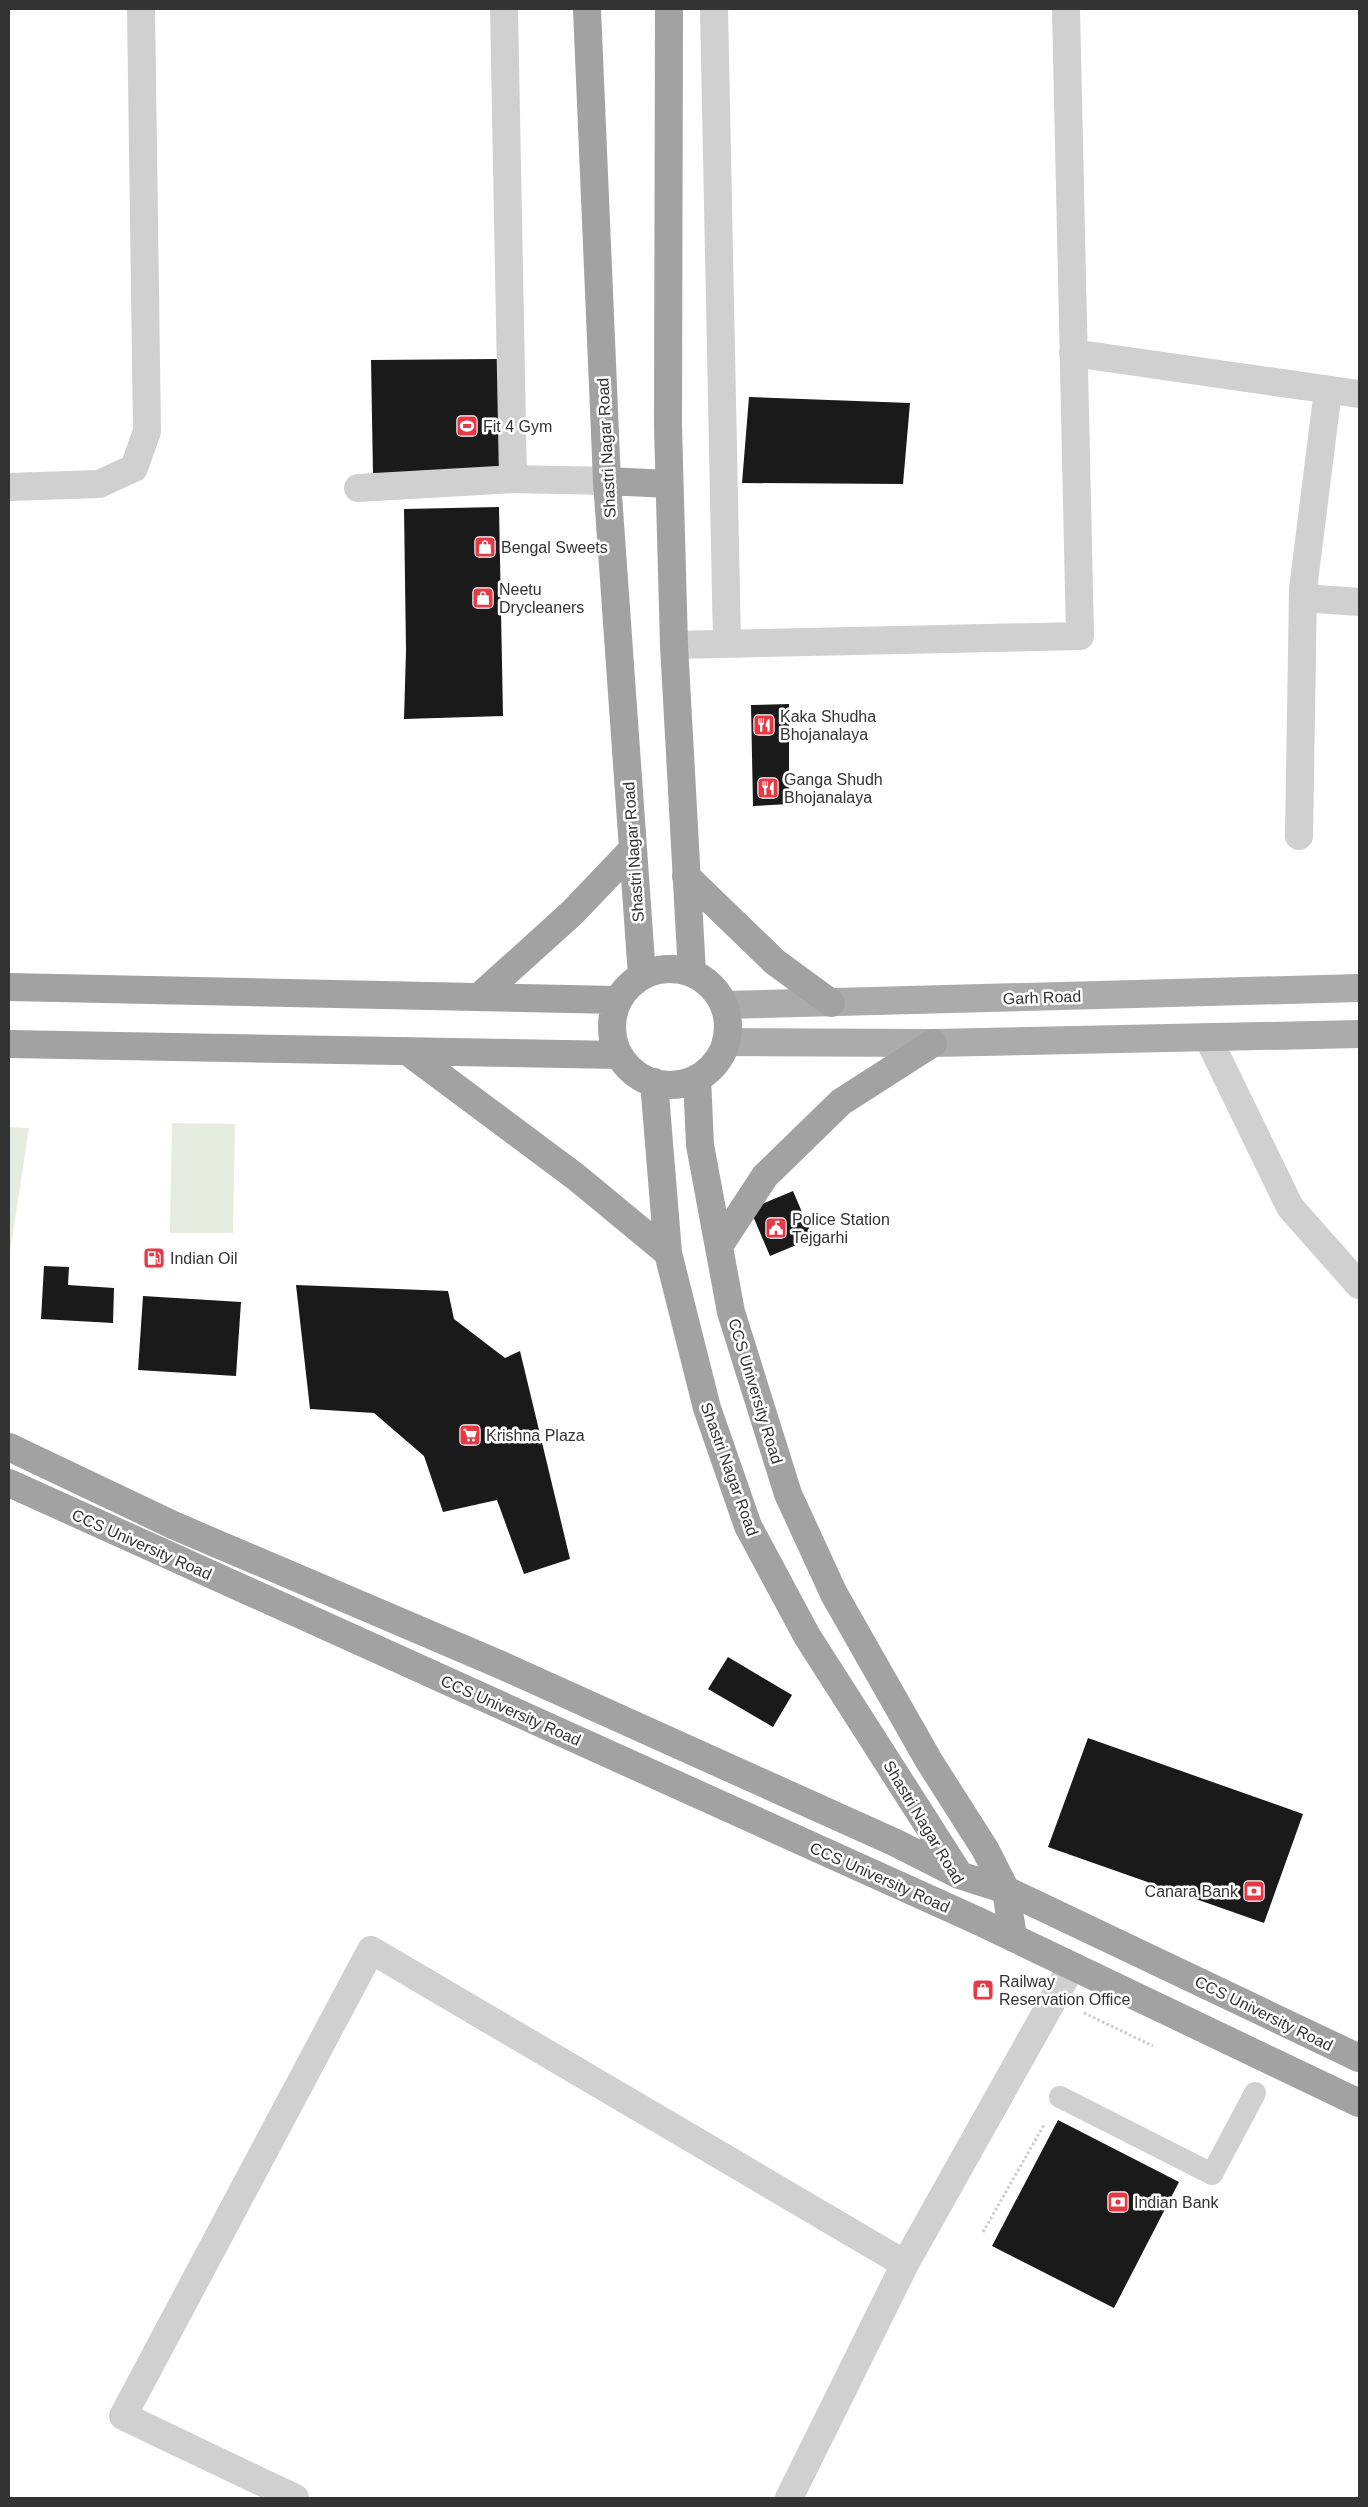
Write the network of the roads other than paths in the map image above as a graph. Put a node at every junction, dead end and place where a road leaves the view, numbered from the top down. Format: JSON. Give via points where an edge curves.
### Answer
{"nodes":[{"id":1,"x":141,"y":9,"type":"edge"},
{"id":2,"x":504,"y":9,"type":"edge"},
{"id":3,"x":587,"y":9,"type":"edge"},
{"id":4,"x":669,"y":9,"type":"edge"},
{"id":5,"x":714,"y":9,"type":"edge"},
{"id":6,"x":1066,"y":9,"type":"edge"},
{"id":7,"x":1073,"y":354,"type":"junction"},
{"id":8,"x":1328,"y":390,"type":"junction"},
{"id":9,"x":1359,"y":394,"type":"edge"},
{"id":10,"x":513,"y":479,"type":"junction"},
{"id":11,"x":607,"y":481,"type":"junction"},
{"id":12,"x":670,"y":484,"type":"junction"},
{"id":13,"x":9,"y":487,"type":"edge"},
{"id":14,"x":358,"y":488,"type":"dead end"},
{"id":15,"x":1303,"y":598,"type":"junction"},
{"id":16,"x":1359,"y":602,"type":"edge"},
{"id":17,"x":727,"y":644,"type":"junction"},
{"id":18,"x":674,"y":645,"type":"junction"},
{"id":19,"x":1299,"y":836,"type":"dead end"},
{"id":20,"x":633,"y":849,"type":"junction"},
{"id":21,"x":686,"y":876,"type":"junction"},
{"id":22,"x":692,"y":973,"type":"junction"},
{"id":23,"x":642,"y":976,"type":"junction"},
{"id":24,"x":9,"y":987,"type":"edge"},
{"id":25,"x":1359,"y":988,"type":"edge"},
{"id":26,"x":479,"y":997,"type":"junction"},
{"id":27,"x":618,"y":1000,"type":"junction"},
{"id":28,"x":831,"y":1003,"type":"junction"},
{"id":29,"x":724,"y":1005,"type":"junction"},
{"id":30,"x":1359,"y":1034,"type":"edge"},
{"id":31,"x":1208,"y":1038,"type":"junction"},
{"id":32,"x":726,"y":1042,"type":"junction"},
{"id":33,"x":933,"y":1043,"type":"junction"},
{"id":34,"x":9,"y":1044,"type":"edge"},
{"id":35,"x":407,"y":1051,"type":"junction"},
{"id":36,"x":619,"y":1055,"type":"junction"},
{"id":37,"x":697,"y":1078,"type":"junction"},
{"id":38,"x":654,"y":1082,"type":"junction"},
{"id":39,"x":719,"y":1246,"type":"junction"},
{"id":40,"x":668,"y":1253,"type":"junction"},
{"id":41,"x":1359,"y":1285,"type":"edge"},
{"id":42,"x":9,"y":1447,"type":"edge"},
{"id":43,"x":9,"y":1484,"type":"edge"},
{"id":44,"x":173,"y":1525,"type":"junction"},
{"id":45,"x":159,"y":1551,"type":"junction"},
{"id":46,"x":959,"y":1874,"type":"junction"},
{"id":47,"x":1006,"y":1890,"type":"junction"},
{"id":48,"x":976,"y":1920,"type":"junction"},
{"id":49,"x":1013,"y":1938,"type":"junction"},
{"id":50,"x":1072,"y":1966,"type":"junction"},
{"id":51,"x":1359,"y":2058,"type":"edge"},
{"id":52,"x":1255,"y":2093,"type":"dead end"},
{"id":53,"x":1060,"y":2097,"type":"road end"},
{"id":54,"x":1359,"y":2103,"type":"edge"},
{"id":55,"x":905,"y":2264,"type":"junction"},
{"id":56,"x":295,"y":2498,"type":"edge"},
{"id":57,"x":788,"y":2498,"type":"edge"}],
"edges":[{"from":1,"to":13,"type":"street","via":[[147,431],[134,468],[99,484]]},
{"from":2,"to":10,"type":"street"},
{"from":3,"to":11,"type":"highway","name":"Shastri Nagar Road"},
{"from":4,"to":12,"type":"highway"},
{"from":5,"to":17,"type":"street"},
{"from":6,"to":7,"type":"street"},
{"from":7,"to":8,"type":"street"},
{"from":7,"to":17,"type":"street","via":[[1080,636]]},
{"from":8,"to":9,"type":"street"},
{"from":8,"to":15,"type":"street"},
{"from":10,"to":11,"type":"street"},
{"from":10,"to":14,"type":"street"},
{"from":11,"to":12,"type":"highway"},
{"from":11,"to":20,"type":"highway","name":"Shastri Nagar Road"},
{"from":12,"to":18,"type":"highway"},
{"from":15,"to":16,"type":"street"},
{"from":15,"to":19,"type":"street"},
{"from":17,"to":18,"type":"street"},
{"from":18,"to":21,"type":"highway"},
{"from":20,"to":23,"type":"highway","name":"Shastri Nagar Road"},
{"from":20,"to":26,"type":"highway","via":[[573,912]]},
{"from":21,"to":22,"type":"highway"},
{"from":21,"to":28,"type":"highway","via":[[775,962]]},
{"from":22,"to":23,"type":"highway","via":[[666,968]]},
{"from":22,"to":29,"type":"highway","via":[[704,978],[718,992]]},
{"from":23,"to":27,"type":"highway","via":[[630,984]]},
{"from":24,"to":26,"type":"highway"},
{"from":25,"to":28,"type":"main road","name":"Garh Road"},
{"from":26,"to":27,"type":"highway"},
{"from":27,"to":36,"type":"highway","via":[[612,1019],[613,1038]]},
{"from":28,"to":29,"type":"main road","name":"Garh Road"},
{"from":29,"to":32,"type":"highway","via":[[729,1029]]},
{"from":30,"to":31,"type":"main road"},
{"from":31,"to":33,"type":"main road"},
{"from":31,"to":41,"type":"street","via":[[1290,1207]]},
{"from":32,"to":33,"type":"main road"},
{"from":32,"to":37,"type":"highway","via":[[715,1065]]},
{"from":33,"to":39,"type":"highway","via":[[841,1102],[764,1176]]},
{"from":34,"to":35,"type":"highway"},
{"from":35,"to":36,"type":"highway"},
{"from":35,"to":40,"type":"highway","via":[[576,1177]]},
{"from":36,"to":38,"type":"highway","via":[[630,1070]]},
{"from":37,"to":38,"type":"highway","via":[[683,1084]]},
{"from":37,"to":39,"type":"highway","name":"CCS University Road","via":[[700,1145]]},
{"from":38,"to":40,"type":"highway","name":"Shastri Nagar Road"},
{"from":39,"to":47,"type":"highway","name":"CCS University Road","via":[[731,1312],[788,1494],[834,1594]]},
{"from":40,"to":46,"type":"highway","name":"Shastri Nagar Road","via":[[707,1408],[748,1526],[807,1636]]},
{"from":42,"to":44,"type":"highway","name":"CCS University Road"},
{"from":43,"to":45,"type":"highway","name":"CCS University Road"},
{"from":44,"to":45,"type":"highway"},
{"from":44,"to":46,"type":"highway","name":"CCS University Road","via":[[510,1668]]},
{"from":45,"to":48,"type":"highway","name":"CCS University Road"},
{"from":46,"to":47,"type":"highway","name":"CCS University Road"},
{"from":46,"to":48,"type":"highway","name":"Shastri Nagar Road"},
{"from":47,"to":49,"type":"highway","name":"CCS University Road"},
{"from":47,"to":51,"type":"highway","name":"CCS University Road"},
{"from":48,"to":49,"type":"highway","name":"CCS University Road"},
{"from":49,"to":50,"type":"highway","name":"CCS University Road"},
{"from":50,"to":54,"type":"highway","name":"CCS University Road"},
{"from":50,"to":55,"type":"street"},
{"from":52,"to":53,"type":"lane","via":[[1212,2174]]},
{"from":55,"to":56,"type":"street","via":[[371,1950],[123,2416]]},
{"from":55,"to":57,"type":"street"}]}
